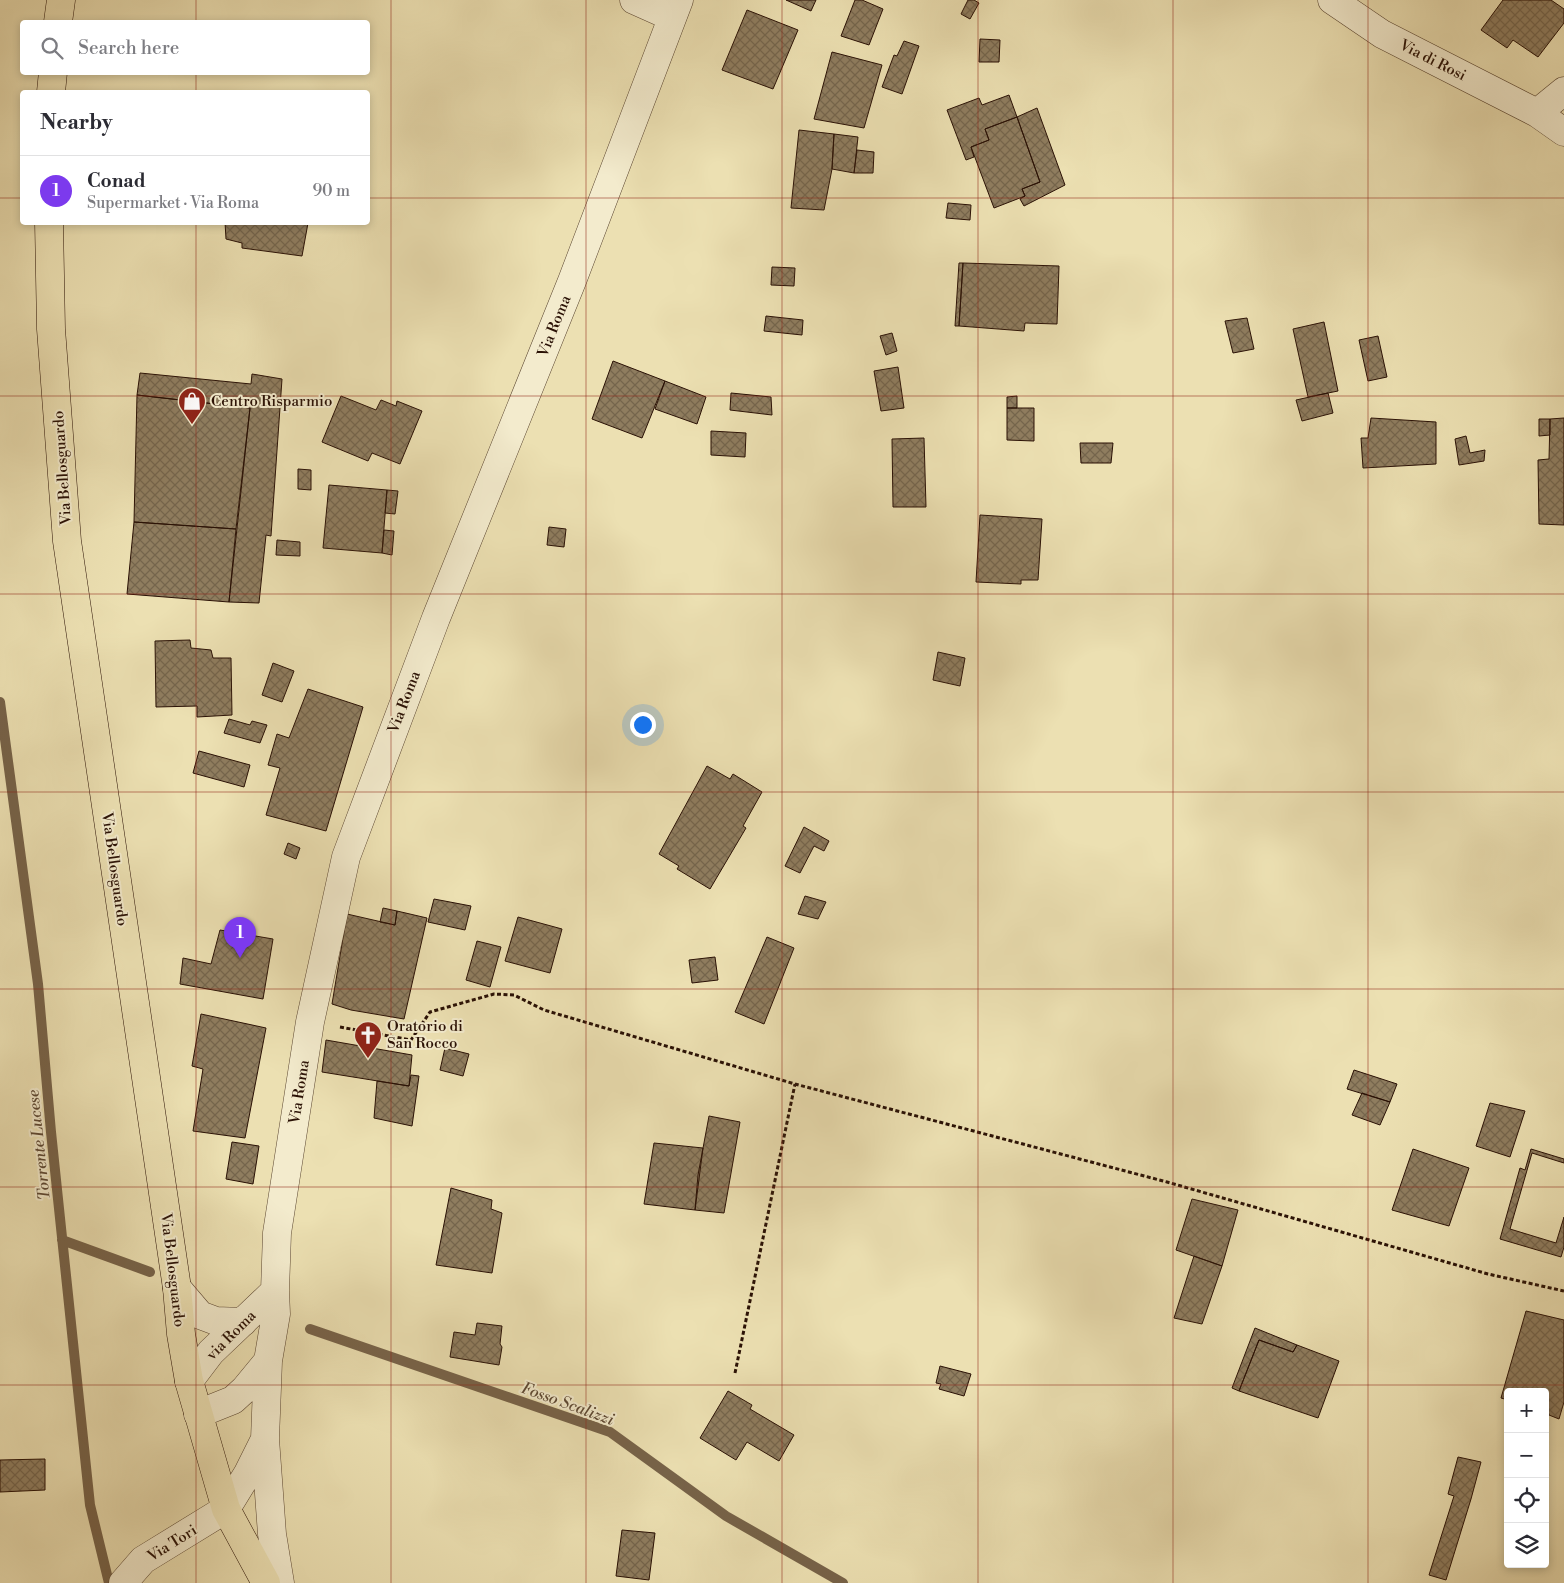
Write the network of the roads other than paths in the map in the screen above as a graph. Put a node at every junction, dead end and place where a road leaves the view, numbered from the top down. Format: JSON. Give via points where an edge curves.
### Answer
{"nodes":[{"id":1,"x":61,"y":0,"type":"edge"},
{"id":2,"x":634,"y":0,"type":"edge"},
{"id":3,"x":1332,"y":0,"type":"edge"},
{"id":4,"x":676,"y":9,"type":"edge"},
{"id":5,"x":58,"y":20,"type":"edge"},
{"id":6,"x":53,"y":75,"type":"edge"},
{"id":7,"x":51,"y":90,"type":"edge"},
{"id":8,"x":1564,"y":92,"type":"edge"},
{"id":9,"x":1537,"y":113,"type":"junction"},
{"id":10,"x":1564,"y":132,"type":"edge"},
{"id":11,"x":49,"y":225,"type":"edge"},
{"id":12,"x":177,"y":1288,"type":"junction"},
{"id":13,"x":275,"y":1292,"type":"junction"},
{"id":14,"x":242,"y":1322,"type":"junction"},
{"id":15,"x":268,"y":1361,"type":"junction"},
{"id":16,"x":189,"y":1381,"type":"junction"},
{"id":17,"x":198,"y":1414,"type":"junction"},
{"id":18,"x":265,"y":1439,"type":"junction"},
{"id":19,"x":226,"y":1509,"type":"junction"},
{"id":20,"x":124,"y":1583,"type":"edge"},
{"id":21,"x":266,"y":1583,"type":"edge"},
{"id":22,"x":280,"y":1583,"type":"edge"}],
"edges":[{"from":1,"to":5,"type":"main road"},
{"from":2,"to":4,"type":"street"},
{"from":3,"to":9,"type":"street","name":"Via di Rosi","via":[[1382,34]]},
{"from":4,"to":13,"type":"street","name":"Via Roma","via":[[572,282],[436,618],[346,857],[310,1022],[277,1233]]},
{"from":6,"to":7,"type":"main road"},
{"from":8,"to":9,"type":"street"},
{"from":9,"to":10,"type":"street","name":"Via di Rosi"},
{"from":11,"to":12,"type":"main road","name":"Via Bellosguardo","via":[[51,329],[67,540]]},
{"from":12,"to":14,"type":"street","via":[[200,1315],[216,1321]]},
{"from":12,"to":16,"type":"main road","name":"Via Bellosguardo"},
{"from":13,"to":14,"type":"street","name":"via Roma"},
{"from":13,"to":15,"type":"street","name":"Via Roma","via":[[276,1314]]},
{"from":14,"to":16,"type":"street","name":"via Roma","via":[[211,1352]]},
{"from":15,"to":17,"type":"street","via":[[232,1400]]},
{"from":15,"to":18,"type":"street","name":"Via Roma"},
{"from":16,"to":17,"type":"main road","name":"Via Bellosguardo"},
{"from":17,"to":19,"type":"main road","name":"Via Bellosguardo"},
{"from":18,"to":19,"type":"street"},
{"from":18,"to":22,"type":"street","name":"Via Roma","via":[[272,1534]]},
{"from":19,"to":20,"type":"street","name":"Via Tori","via":[[143,1560]]},
{"from":19,"to":21,"type":"main road","name":"Via Bellosguardo"}]}
